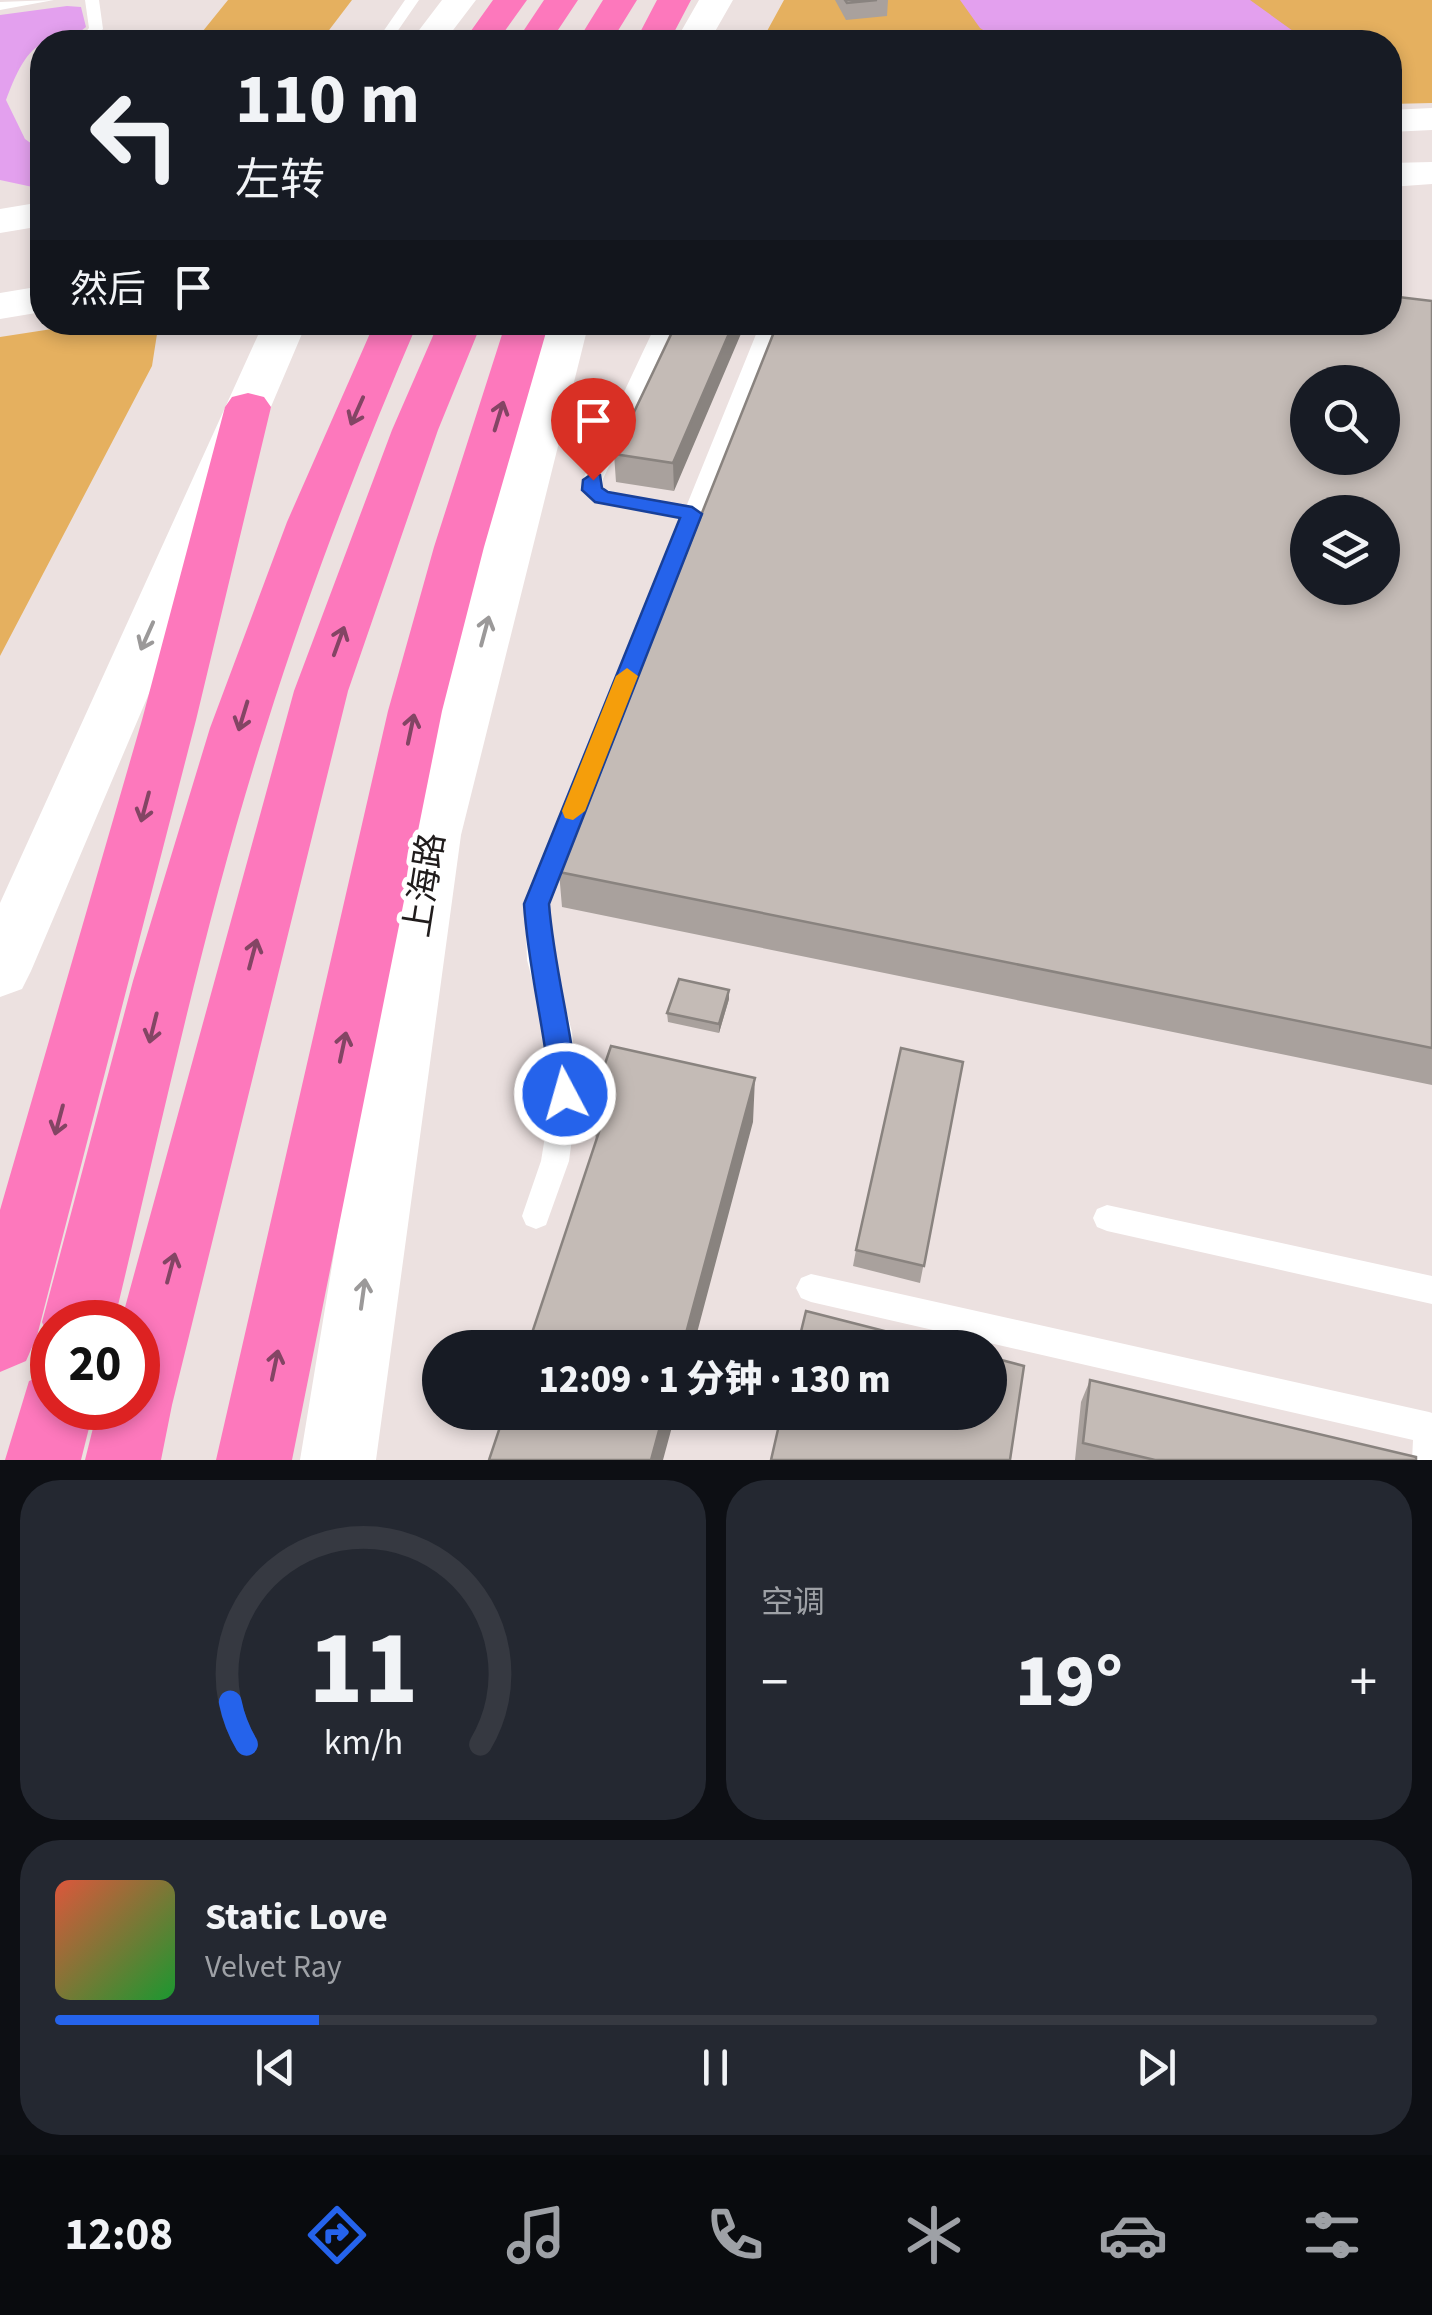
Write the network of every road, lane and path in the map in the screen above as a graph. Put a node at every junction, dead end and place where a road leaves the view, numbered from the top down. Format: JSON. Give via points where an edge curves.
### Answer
{"nodes":[{"id":1,"x":48,"y":0,"type":"edge"},
{"id":2,"x":92,"y":0,"type":"edge"},
{"id":3,"x":412,"y":0,"type":"edge"},
{"id":4,"x":459,"y":0,"type":"edge"},
{"id":5,"x":510,"y":0,"type":"edge"},
{"id":6,"x":561,"y":0,"type":"edge"},
{"id":7,"x":620,"y":0,"type":"edge"},
{"id":8,"x":674,"y":0,"type":"edge"},
{"id":9,"x":716,"y":0,"type":"edge"},
{"id":10,"x":3,"y":4,"type":"edge"},
{"id":11,"x":95,"y":30,"type":"edge"},
{"id":12,"x":391,"y":30,"type":"edge"},
{"id":13,"x":436,"y":30,"type":"edge"},
{"id":14,"x":489,"y":30,"type":"edge"},
{"id":15,"x":540,"y":30,"type":"edge"},
{"id":16,"x":601,"y":30,"type":"edge"},
{"id":17,"x":658,"y":30,"type":"edge"},
{"id":18,"x":699,"y":30,"type":"edge"},
{"id":19,"x":1432,"y":120,"type":"edge"},
{"id":20,"x":1402,"y":121,"type":"edge"},
{"id":21,"x":1432,"y":138,"type":"edge"},
{"id":22,"x":1402,"y":139,"type":"edge"},
{"id":23,"x":1432,"y":156,"type":"edge"},
{"id":24,"x":1402,"y":157,"type":"edge"},
{"id":25,"x":1432,"y":173,"type":"edge"},
{"id":26,"x":1402,"y":174,"type":"edge"},
{"id":27,"x":30,"y":216,"type":"edge"},
{"id":28,"x":0,"y":221,"type":"edge"},
{"id":29,"x":30,"y":252,"type":"edge"},
{"id":30,"x":0,"y":256,"type":"edge"},
{"id":31,"x":30,"y":274,"type":"edge"},
{"id":32,"x":0,"y":278,"type":"edge"},
{"id":33,"x":30,"y":301,"type":"edge"},
{"id":34,"x":0,"y":306,"type":"edge"},
{"id":35,"x":273,"y":335,"type":"edge"},
{"id":36,"x":391,"y":335,"type":"edge"},
{"id":37,"x":456,"y":335,"type":"edge"},
{"id":38,"x":524,"y":335,"type":"edge"},
{"id":39,"x":565,"y":335,"type":"edge"},
{"id":40,"x":660,"y":335,"type":"edge"},
{"id":41,"x":765,"y":335,"type":"edge"},
{"id":42,"x":248,"y":407,"type":"junction"},
{"id":43,"x":692,"y":514,"type":"junction"},
{"id":44,"x":0,"y":971,"type":"edge"},
{"id":45,"x":536,"y":1216,"type":"dead end"},
{"id":46,"x":1107,"y":1218,"type":"dead end"},
{"id":47,"x":812,"y":1288,"type":"dead end"},
{"id":48,"x":1432,"y":1290,"type":"edge"},
{"id":49,"x":84,"y":1300,"type":"edge"},
{"id":50,"x":160,"y":1311,"type":"edge"},
{"id":51,"x":0,"y":1336,"type":"edge"},
{"id":52,"x":50,"y":1430,"type":"edge"},
{"id":53,"x":129,"y":1430,"type":"edge"},
{"id":54,"x":1430,"y":1439,"type":"edge"},
{"id":55,"x":43,"y":1460,"type":"edge"},
{"id":56,"x":122,"y":1460,"type":"edge"},
{"id":57,"x":254,"y":1460,"type":"edge"},
{"id":58,"x":338,"y":1460,"type":"edge"}],
"edges":[{"from":1,"to":10,"type":"lane"},
{"from":2,"to":11,"type":"lane"},
{"from":3,"to":12,"type":"lane"},
{"from":4,"to":13,"type":"main road"},
{"from":5,"to":14,"type":"highway"},
{"from":6,"to":15,"type":"highway"},
{"from":7,"to":16,"type":"highway"},
{"from":8,"to":17,"type":"highway"},
{"from":9,"to":18,"type":"main road"},
{"from":19,"to":20,"type":"main road"},
{"from":21,"to":22,"type":"main road"},
{"from":23,"to":24,"type":"main road"},
{"from":25,"to":26,"type":"main road"},
{"from":27,"to":28,"type":"main road"},
{"from":29,"to":30,"type":"main road"},
{"from":31,"to":32,"type":"main road"},
{"from":33,"to":34,"type":"main road"},
{"from":35,"to":42,"type":"main road"},
{"from":36,"to":49,"type":"highway","one_way":true,"via":[[265,646],[172,958]]},
{"from":50,"to":37,"type":"highway","one_way":true,"via":[[321,692]]},
{"from":57,"to":38,"type":"highway","one_way":true,"via":[[415,710]]},
{"from":58,"to":39,"type":"main road","name":"上海路","one_way":true,"via":[[432,834]]},
{"from":40,"to":43,"type":"lane","via":[[592,490]]},
{"from":41,"to":43,"type":"lane"},
{"from":42,"to":44,"type":"main road","one_way":true},
{"from":42,"to":51,"type":"highway","one_way":true},
{"from":43,"to":45,"type":"lane","via":[[536,904],[565,1094],[555,1161]]},
{"from":46,"to":48,"type":"lane"},
{"from":47,"to":54,"type":"lane"},
{"from":52,"to":55,"type":"highway"},
{"from":53,"to":56,"type":"highway"}]}
